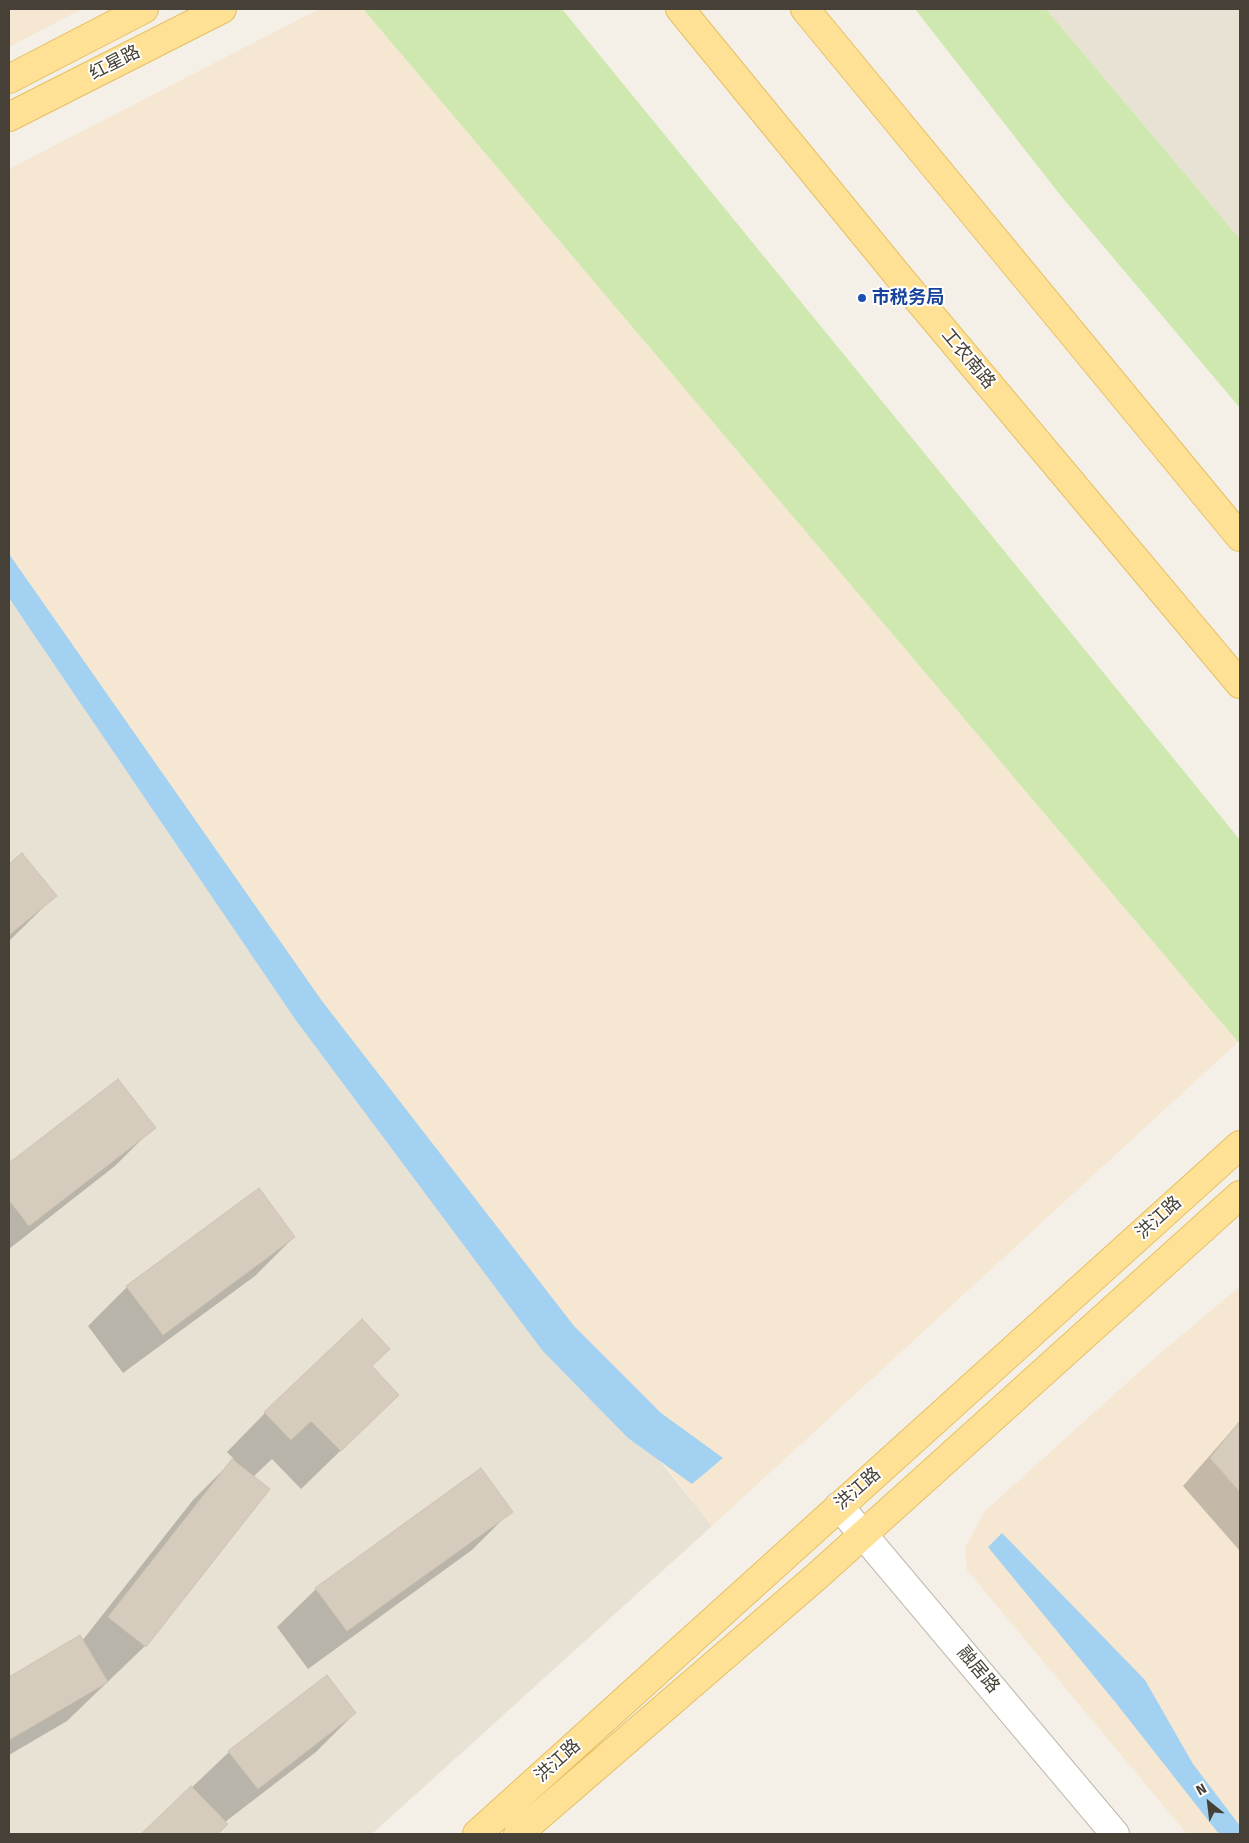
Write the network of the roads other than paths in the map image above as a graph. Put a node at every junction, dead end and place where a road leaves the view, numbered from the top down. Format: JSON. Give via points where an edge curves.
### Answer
{"nodes":[{"id":1,"x":144,"y":9,"type":"edge"},
{"id":2,"x":222,"y":9,"type":"edge"},
{"id":3,"x":680,"y":9,"type":"edge"},
{"id":4,"x":805,"y":9,"type":"edge"},
{"id":5,"x":9,"y":78,"type":"edge"},
{"id":6,"x":9,"y":117,"type":"edge"},
{"id":7,"x":1240,"y":537,"type":"edge"},
{"id":8,"x":1240,"y":684,"type":"edge"},
{"id":9,"x":1240,"y":1145,"type":"edge"},
{"id":10,"x":1240,"y":1195,"type":"edge"},
{"id":11,"x":839,"y":1506,"type":"junction"},
{"id":12,"x":864,"y":1534,"type":"junction"},
{"id":13,"x":477,"y":1834,"type":"edge"},
{"id":14,"x":518,"y":1834,"type":"edge"},
{"id":15,"x":1115,"y":1834,"type":"edge"}],
"edges":[{"from":1,"to":5,"type":"main road","name":"红星路"},
{"from":2,"to":6,"type":"main road","name":"红星路"},
{"from":3,"to":8,"type":"main road","name":"工农南路"},
{"from":4,"to":7,"type":"main road"},
{"from":9,"to":11,"type":"main road","name":"洪江路"},
{"from":10,"to":12,"type":"main road","name":"洪江路"},
{"from":11,"to":12,"type":"street","name":"融居路"},
{"from":11,"to":13,"type":"main road","name":"洪江路"},
{"from":12,"to":14,"type":"main road","name":"洪江路"},
{"from":12,"to":15,"type":"street","name":"融居路"}]}
